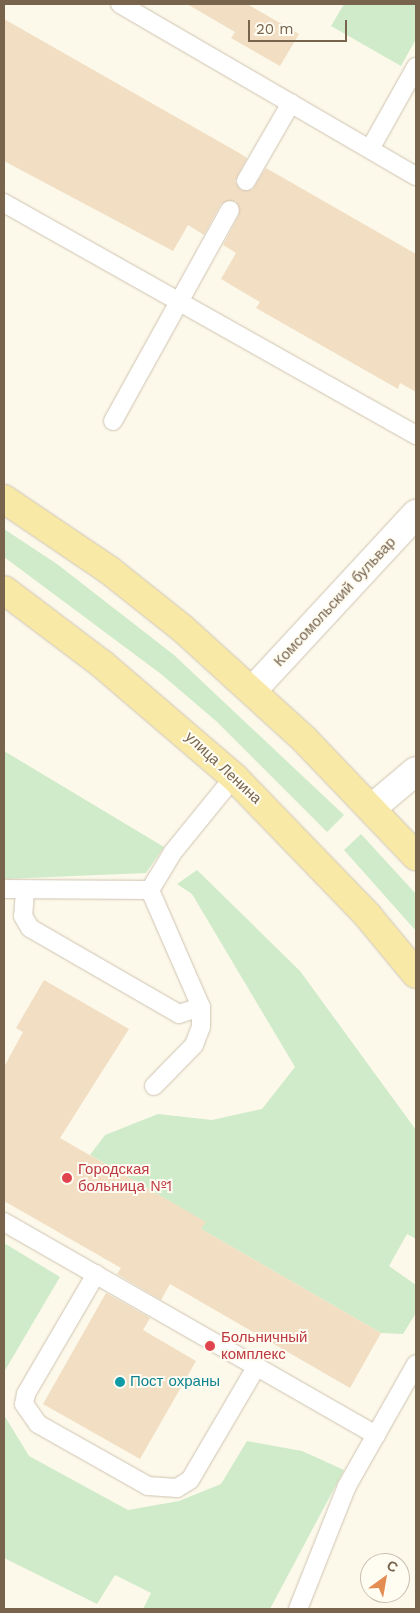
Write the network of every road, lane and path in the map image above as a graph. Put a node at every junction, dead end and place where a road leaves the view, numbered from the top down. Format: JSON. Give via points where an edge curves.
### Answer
{"nodes":[{"id":1,"x":120,"y":4,"type":"edge"},
{"id":2,"x":416,"y":67,"type":"edge"},
{"id":3,"x":291,"y":103,"type":"junction"},
{"id":4,"x":370,"y":148,"type":"junction"},
{"id":5,"x":416,"y":176,"type":"edge"},
{"id":6,"x":246,"y":181,"type":"dead end"},
{"id":7,"x":4,"y":203,"type":"edge"},
{"id":8,"x":230,"y":210,"type":"dead end"},
{"id":9,"x":179,"y":302,"type":"junction"},
{"id":10,"x":113,"y":421,"type":"dead end"},
{"id":11,"x":416,"y":435,"type":"edge"},
{"id":12,"x":4,"y":499,"type":"edge"},
{"id":13,"x":416,"y":514,"type":"edge"},
{"id":14,"x":4,"y":590,"type":"edge"},
{"id":15,"x":253,"y":690,"type":"junction"},
{"id":16,"x":416,"y":772,"type":"edge"},
{"id":17,"x":234,"y":777,"type":"junction"},
{"id":18,"x":372,"y":808,"type":"junction"},
{"id":19,"x":416,"y":856,"type":"edge"},
{"id":20,"x":4,"y":890,"type":"edge"},
{"id":21,"x":25,"y":890,"type":"junction"},
{"id":22,"x":150,"y":890,"type":"junction"},
{"id":23,"x":416,"y":974,"type":"edge"},
{"id":24,"x":201,"y":1008,"type":"junction"},
{"id":25,"x":154,"y":1086,"type":"dead end"},
{"id":26,"x":4,"y":1222,"type":"edge"},
{"id":27,"x":96,"y":1274,"type":"junction"},
{"id":28,"x":416,"y":1364,"type":"edge"},
{"id":29,"x":257,"y":1366,"type":"junction"},
{"id":30,"x":376,"y":1435,"type":"junction"},
{"id":31,"x":298,"y":1609,"type":"edge"}],
"edges":[{"from":1,"to":3,"type":"lane"},
{"from":2,"to":4,"type":"lane"},
{"from":3,"to":4,"type":"lane"},
{"from":3,"to":6,"type":"lane"},
{"from":4,"to":5,"type":"lane"},
{"from":7,"to":9,"type":"lane"},
{"from":8,"to":9,"type":"lane"},
{"from":9,"to":10,"type":"lane"},
{"from":9,"to":11,"type":"lane"},
{"from":12,"to":15,"type":"main road","via":[[109,570]]},
{"from":13,"to":15,"type":"street","name":"Комсомольский бульвар"},
{"from":14,"to":17,"type":"main road","name":"улица Ленина","via":[[102,664]]},
{"from":15,"to":18,"type":"main road"},
{"from":16,"to":18,"type":"street"},
{"from":17,"to":22,"type":"lane","via":[[174,852]]},
{"from":17,"to":23,"type":"main road","name":"улица Ленина","via":[[368,916]]},
{"from":18,"to":19,"type":"main road"},
{"from":20,"to":21,"type":"lane"},
{"from":21,"to":22,"type":"lane"},
{"from":21,"to":24,"type":"lane","via":[[23,916],[30,928],[179,1014]]},
{"from":22,"to":24,"type":"lane"},
{"from":24,"to":25,"type":"lane","via":[[201,1027],[194,1045]]},
{"from":26,"to":27,"type":"lane"},
{"from":27,"to":29,"type":"lane"},
{"from":27,"to":29,"type":"lane","via":[[26,1394],[24,1404],[38,1424],[148,1486],[177,1488],[190,1480]]},
{"from":28,"to":30,"type":"lane"},
{"from":29,"to":30,"type":"lane"},
{"from":30,"to":31,"type":"lane","via":[[347,1486]]}]}
